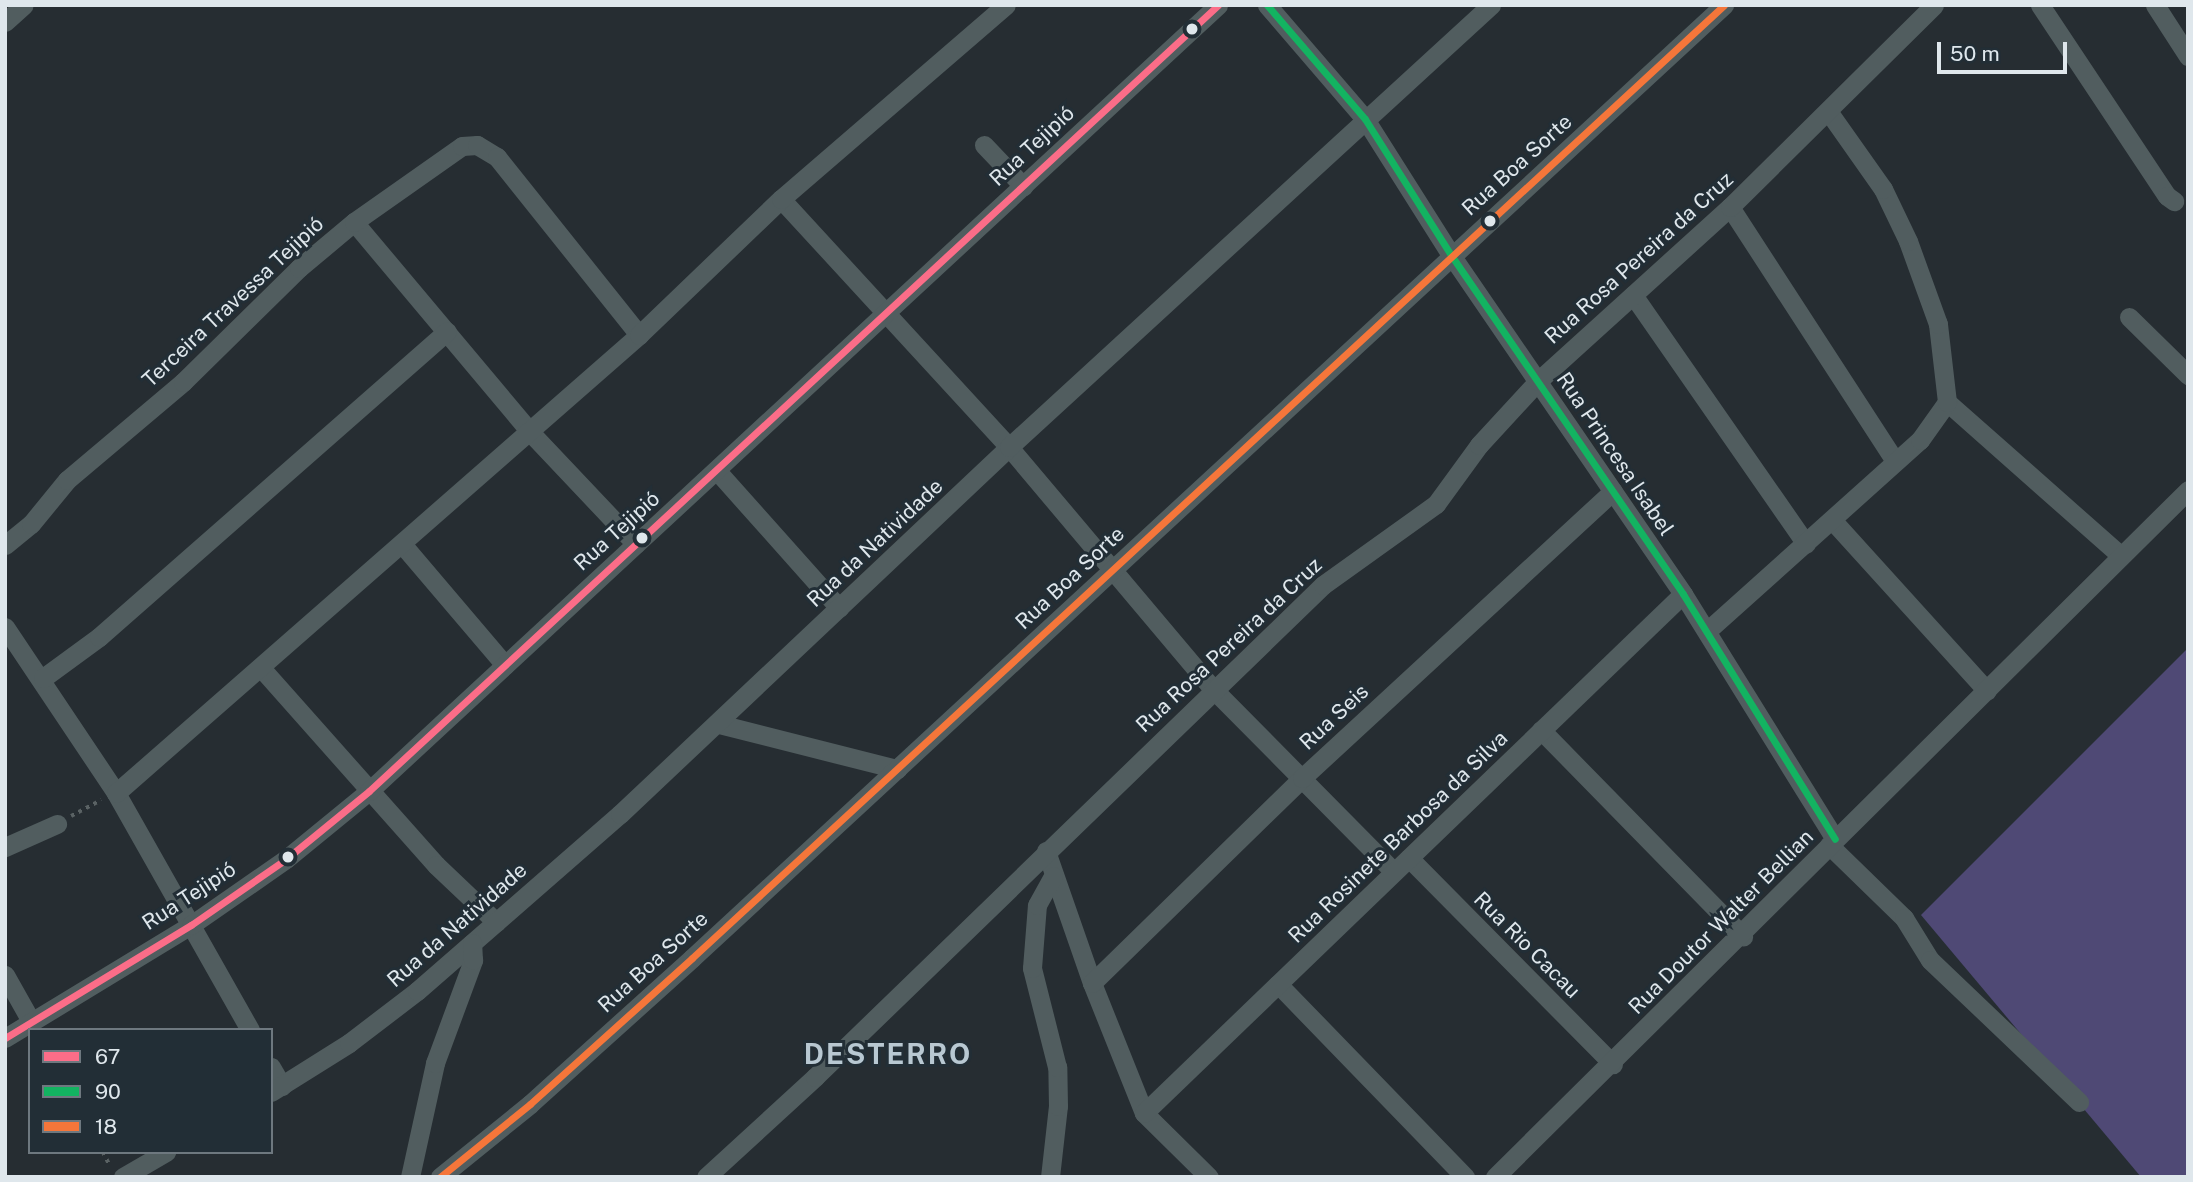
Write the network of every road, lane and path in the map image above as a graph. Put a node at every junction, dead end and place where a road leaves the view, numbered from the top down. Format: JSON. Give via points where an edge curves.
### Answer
{"nodes":[{"id":1,"x":24,"y":5,"type":"edge"},
{"id":2,"x":1218,"y":5,"type":"edge"},
{"id":3,"x":1267,"y":5,"type":"edge"},
{"id":4,"x":1491,"y":5,"type":"edge"},
{"id":5,"x":1724,"y":5,"type":"edge"},
{"id":6,"x":1934,"y":5,"type":"edge"},
{"id":7,"x":2040,"y":5,"type":"edge"},
{"id":8,"x":2155,"y":5,"type":"edge"},
{"id":9,"x":994,"y":9,"type":"edge"},
{"id":10,"x":5,"y":22,"type":"edge"},
{"id":11,"x":2188,"y":56,"type":"edge"},
{"id":12,"x":1828,"y":111,"type":"junction"},
{"id":13,"x":1365,"y":119,"type":"junction"},
{"id":14,"x":984,"y":145,"type":"dead end"},
{"id":15,"x":1023,"y":186,"type":"junction"},
{"id":16,"x":781,"y":199,"type":"junction"},
{"id":17,"x":2174,"y":201,"type":"dead end"},
{"id":18,"x":1730,"y":207,"type":"junction"},
{"id":19,"x":354,"y":222,"type":"junction"},
{"id":20,"x":1451,"y":255,"type":"junction"},
{"id":21,"x":1633,"y":295,"type":"junction"},
{"id":22,"x":885,"y":314,"type":"junction"},
{"id":23,"x":2129,"y":317,"type":"dead end"},
{"id":24,"x":447,"y":331,"type":"junction"},
{"id":25,"x":639,"y":335,"type":"junction"},
{"id":26,"x":2188,"y":375,"type":"edge"},
{"id":27,"x":1538,"y":381,"type":"junction"},
{"id":28,"x":1947,"y":402,"type":"junction"},
{"id":29,"x":530,"y":432,"type":"junction"},
{"id":30,"x":1009,"y":447,"type":"junction"},
{"id":31,"x":1895,"y":461,"type":"junction"},
{"id":32,"x":718,"y":472,"type":"junction"},
{"id":33,"x":2188,"y":490,"type":"edge"},
{"id":34,"x":1613,"y":491,"type":"junction"},
{"id":35,"x":1833,"y":521,"type":"junction"},
{"id":36,"x":402,"y":544,"type":"junction"},
{"id":37,"x":636,"y":544,"type":"junction"},
{"id":38,"x":1806,"y":544,"type":"junction"},
{"id":39,"x":5,"y":545,"type":"edge"},
{"id":40,"x":2121,"y":556,"type":"junction"},
{"id":41,"x":1112,"y":569,"type":"junction"},
{"id":42,"x":1683,"y":594,"type":"junction"},
{"id":43,"x":839,"y":608,"type":"junction"},
{"id":44,"x":5,"y":627,"type":"edge"},
{"id":45,"x":1707,"y":631,"type":"junction"},
{"id":46,"x":505,"y":665,"type":"junction"},
{"id":47,"x":262,"y":669,"type":"junction"},
{"id":48,"x":43,"y":678,"type":"junction"},
{"id":49,"x":1213,"y":689,"type":"junction"},
{"id":50,"x":1987,"y":691,"type":"junction"},
{"id":51,"x":719,"y":724,"type":"junction"},
{"id":52,"x":1541,"y":730,"type":"junction"},
{"id":53,"x":897,"y":769,"type":"junction"},
{"id":54,"x":1302,"y":778,"type":"junction"},
{"id":55,"x":369,"y":791,"type":"junction"},
{"id":56,"x":116,"y":793,"type":"junction"},
{"id":57,"x":57,"y":824,"type":"joint"},
{"id":58,"x":1832,"y":842,"type":"junction"},
{"id":59,"x":5,"y":847,"type":"edge"},
{"id":60,"x":1046,"y":851,"type":"junction"},
{"id":61,"x":1409,"y":858,"type":"junction"},
{"id":62,"x":1395,"y":872,"type":"junction"},
{"id":63,"x":1053,"y":876,"type":"junction"},
{"id":64,"x":496,"y":922,"type":"junction"},
{"id":65,"x":191,"y":925,"type":"junction"},
{"id":66,"x":1743,"y":936,"type":"junction"},
{"id":67,"x":472,"y":943,"type":"junction"},
{"id":68,"x":5,"y":975,"type":"edge"},
{"id":69,"x":1092,"y":984,"type":"junction"},
{"id":70,"x":1279,"y":984,"type":"junction"},
{"id":71,"x":32,"y":1023,"type":"junction"},
{"id":72,"x":249,"y":1028,"type":"edge"},
{"id":73,"x":5,"y":1038,"type":"edge"},
{"id":74,"x":1613,"y":1063,"type":"junction"},
{"id":75,"x":277,"y":1089,"type":"edge"},
{"id":76,"x":2078,"y":1102,"type":"dead end"},
{"id":77,"x":1144,"y":1113,"type":"junction"},
{"id":78,"x":163,"y":1154,"type":"edge"},
{"id":79,"x":123,"y":1177,"type":"edge"},
{"id":80,"x":410,"y":1177,"type":"edge"},
{"id":81,"x":440,"y":1177,"type":"edge"},
{"id":82,"x":706,"y":1177,"type":"edge"},
{"id":83,"x":1050,"y":1177,"type":"edge"},
{"id":84,"x":1209,"y":1177,"type":"edge"},
{"id":85,"x":1465,"y":1177,"type":"edge"},
{"id":86,"x":1495,"y":1177,"type":"edge"}],
"edges":[{"from":1,"to":10,"type":"street"},
{"from":2,"to":15,"type":"street","name":"Rua Tejipió"},
{"from":3,"to":13,"type":"street","name":"Rua Princesa Isabel"},
{"from":4,"to":13,"type":"street","name":"Rua da Natividade"},
{"from":5,"to":20,"type":"street","name":"Rua Boa Sorte"},
{"from":6,"to":12,"type":"street","name":"Rua Rosa Pereira da Cruz"},
{"from":7,"to":17,"type":"street"},
{"from":8,"to":11,"type":"street"},
{"from":9,"to":16,"type":"street"},
{"from":12,"to":18,"type":"street","name":"Rua Rosa Pereira da Cruz"},
{"from":12,"to":28,"type":"street","via":[[1883,189],[1908,241],[1938,324]]},
{"from":13,"to":20,"type":"street","name":"Rua Princesa Isabel"},
{"from":13,"to":30,"type":"street","name":"Rua da Natividade"},
{"from":14,"to":15,"type":"street"},
{"from":15,"to":22,"type":"street","name":"Rua Tejipió"},
{"from":16,"to":22,"type":"street"},
{"from":16,"to":25,"type":"street"},
{"from":18,"to":21,"type":"street","name":"Rua Rosa Pereira da Cruz"},
{"from":18,"to":31,"type":"street"},
{"from":19,"to":24,"type":"street","name":"Terceira Travessa Tejipió"},
{"from":19,"to":25,"type":"street","via":[[448,155],[471,144],[497,157]]},
{"from":19,"to":39,"type":"street","name":"Terceira Travessa Tejipió","via":[[299,268],[183,382],[75,472],[31,524]]},
{"from":20,"to":27,"type":"street","name":"Rua Princesa Isabel"},
{"from":20,"to":41,"type":"street","name":"Rua Boa Sorte"},
{"from":21,"to":27,"type":"street","name":"Rua Rosa Pereira da Cruz"},
{"from":21,"to":38,"type":"street"},
{"from":22,"to":30,"type":"street"},
{"from":22,"to":32,"type":"street","name":"Rua Tejipió"},
{"from":23,"to":26,"type":"street"},
{"from":24,"to":29,"type":"street","name":"Terceira Travessa Tejipió"},
{"from":24,"to":48,"type":"street","via":[[99,637]]},
{"from":25,"to":29,"type":"street"},
{"from":27,"to":34,"type":"street","name":"Rua Princesa Isabel"},
{"from":27,"to":49,"type":"street","name":"Rua Rosa Pereira da Cruz","via":[[1479,444],[1436,504],[1323,586]]},
{"from":28,"to":31,"type":"street","via":[[1920,440]]},
{"from":28,"to":40,"type":"street"},
{"from":29,"to":36,"type":"street"},
{"from":29,"to":37,"type":"street","name":"Terceira Travessa Tejipió"},
{"from":30,"to":41,"type":"street"},
{"from":30,"to":43,"type":"street","name":"Rua da Natividade"},
{"from":31,"to":35,"type":"street"},
{"from":32,"to":37,"type":"street","name":"Rua Tejipió"},
{"from":32,"to":43,"type":"street"},
{"from":33,"to":40,"type":"street","name":"Rua Doutor Walter Bellian"},
{"from":34,"to":42,"type":"street","name":"Rua Princesa Isabel"},
{"from":34,"to":54,"type":"street","name":"Rua Seis"},
{"from":35,"to":38,"type":"street"},
{"from":35,"to":50,"type":"street"},
{"from":36,"to":46,"type":"street"},
{"from":36,"to":47,"type":"street"},
{"from":37,"to":46,"type":"street","name":"Rua Tejipió"},
{"from":38,"to":45,"type":"street"},
{"from":40,"to":50,"type":"street","name":"Rua Doutor Walter Bellian"},
{"from":41,"to":49,"type":"street"},
{"from":41,"to":53,"type":"street","name":"Rua Boa Sorte"},
{"from":42,"to":45,"type":"street","name":"Rua Princesa Isabel"},
{"from":42,"to":52,"type":"street","name":"Rua Rosinete Barbosa da Silva"},
{"from":43,"to":51,"type":"street","name":"Rua da Natividade"},
{"from":44,"to":48,"type":"street"},
{"from":45,"to":58,"type":"street","name":"Rua Princesa Isabel"},
{"from":46,"to":55,"type":"street","name":"Rua Tejipió"},
{"from":47,"to":55,"type":"street"},
{"from":47,"to":56,"type":"street"},
{"from":48,"to":56,"type":"street"},
{"from":49,"to":54,"type":"street"},
{"from":49,"to":60,"type":"street","name":"Rua Rosa Pereira da Cruz"},
{"from":50,"to":58,"type":"street","name":"Rua Doutor Walter Bellian"},
{"from":51,"to":53,"type":"street"},
{"from":51,"to":64,"type":"street","name":"Rua da Natividade"},
{"from":52,"to":61,"type":"street","name":"Rua Rosinete Barbosa da Silva"},
{"from":52,"to":66,"type":"street"},
{"from":53,"to":81,"type":"street","name":"Rua Boa Sorte","via":[[530,1104]]},
{"from":54,"to":62,"type":"street"},
{"from":54,"to":69,"type":"street","name":"Rua Seis"},
{"from":55,"to":64,"type":"street"},
{"from":55,"to":65,"type":"street","name":"Rua Tejipió","via":[[286,859]]},
{"from":56,"to":57,"type":"path"},
{"from":56,"to":65,"type":"street"},
{"from":57,"to":59,"type":"street"},
{"from":58,"to":66,"type":"street","name":"Rua Doutor Walter Bellian"},
{"from":58,"to":76,"type":"street","name":"Rua Princesa Isabel","via":[[1904,918],[1930,960]]},
{"from":60,"to":63,"type":"street"},
{"from":60,"to":82,"type":"street","name":"Rua Rosa Pereira da Cruz"},
{"from":61,"to":62,"type":"street","name":"Rua Rosinete Barbosa da Silva"},
{"from":61,"to":74,"type":"street","name":"Rua Rio Cacau"},
{"from":62,"to":70,"type":"street","name":"Rua Rosinete Barbosa da Silva"},
{"from":63,"to":69,"type":"street"},
{"from":63,"to":83,"type":"street","via":[[1037,905],[1032,968],[1057,1067]]},
{"from":64,"to":67,"type":"street","name":"Rua da Natividade"},
{"from":65,"to":71,"type":"street","name":"Rua Tejipió"},
{"from":65,"to":72,"type":"street"},
{"from":66,"to":74,"type":"street","name":"Rua Doutor Walter Bellian"},
{"from":67,"to":75,"type":"street","name":"Rua da Natividade","via":[[349,1043]]},
{"from":67,"to":80,"type":"street","via":[[473,960],[435,1063]]},
{"from":68,"to":71,"type":"street"},
{"from":69,"to":77,"type":"street"},
{"from":70,"to":77,"type":"street","name":"Rua Rosinete Barbosa da Silva"},
{"from":70,"to":85,"type":"street"},
{"from":71,"to":73,"type":"street","name":"Rua Tejipió"},
{"from":74,"to":86,"type":"street","name":"Rua Doutor Walter Bellian"},
{"from":77,"to":84,"type":"street"},
{"from":78,"to":79,"type":"street"}]}
